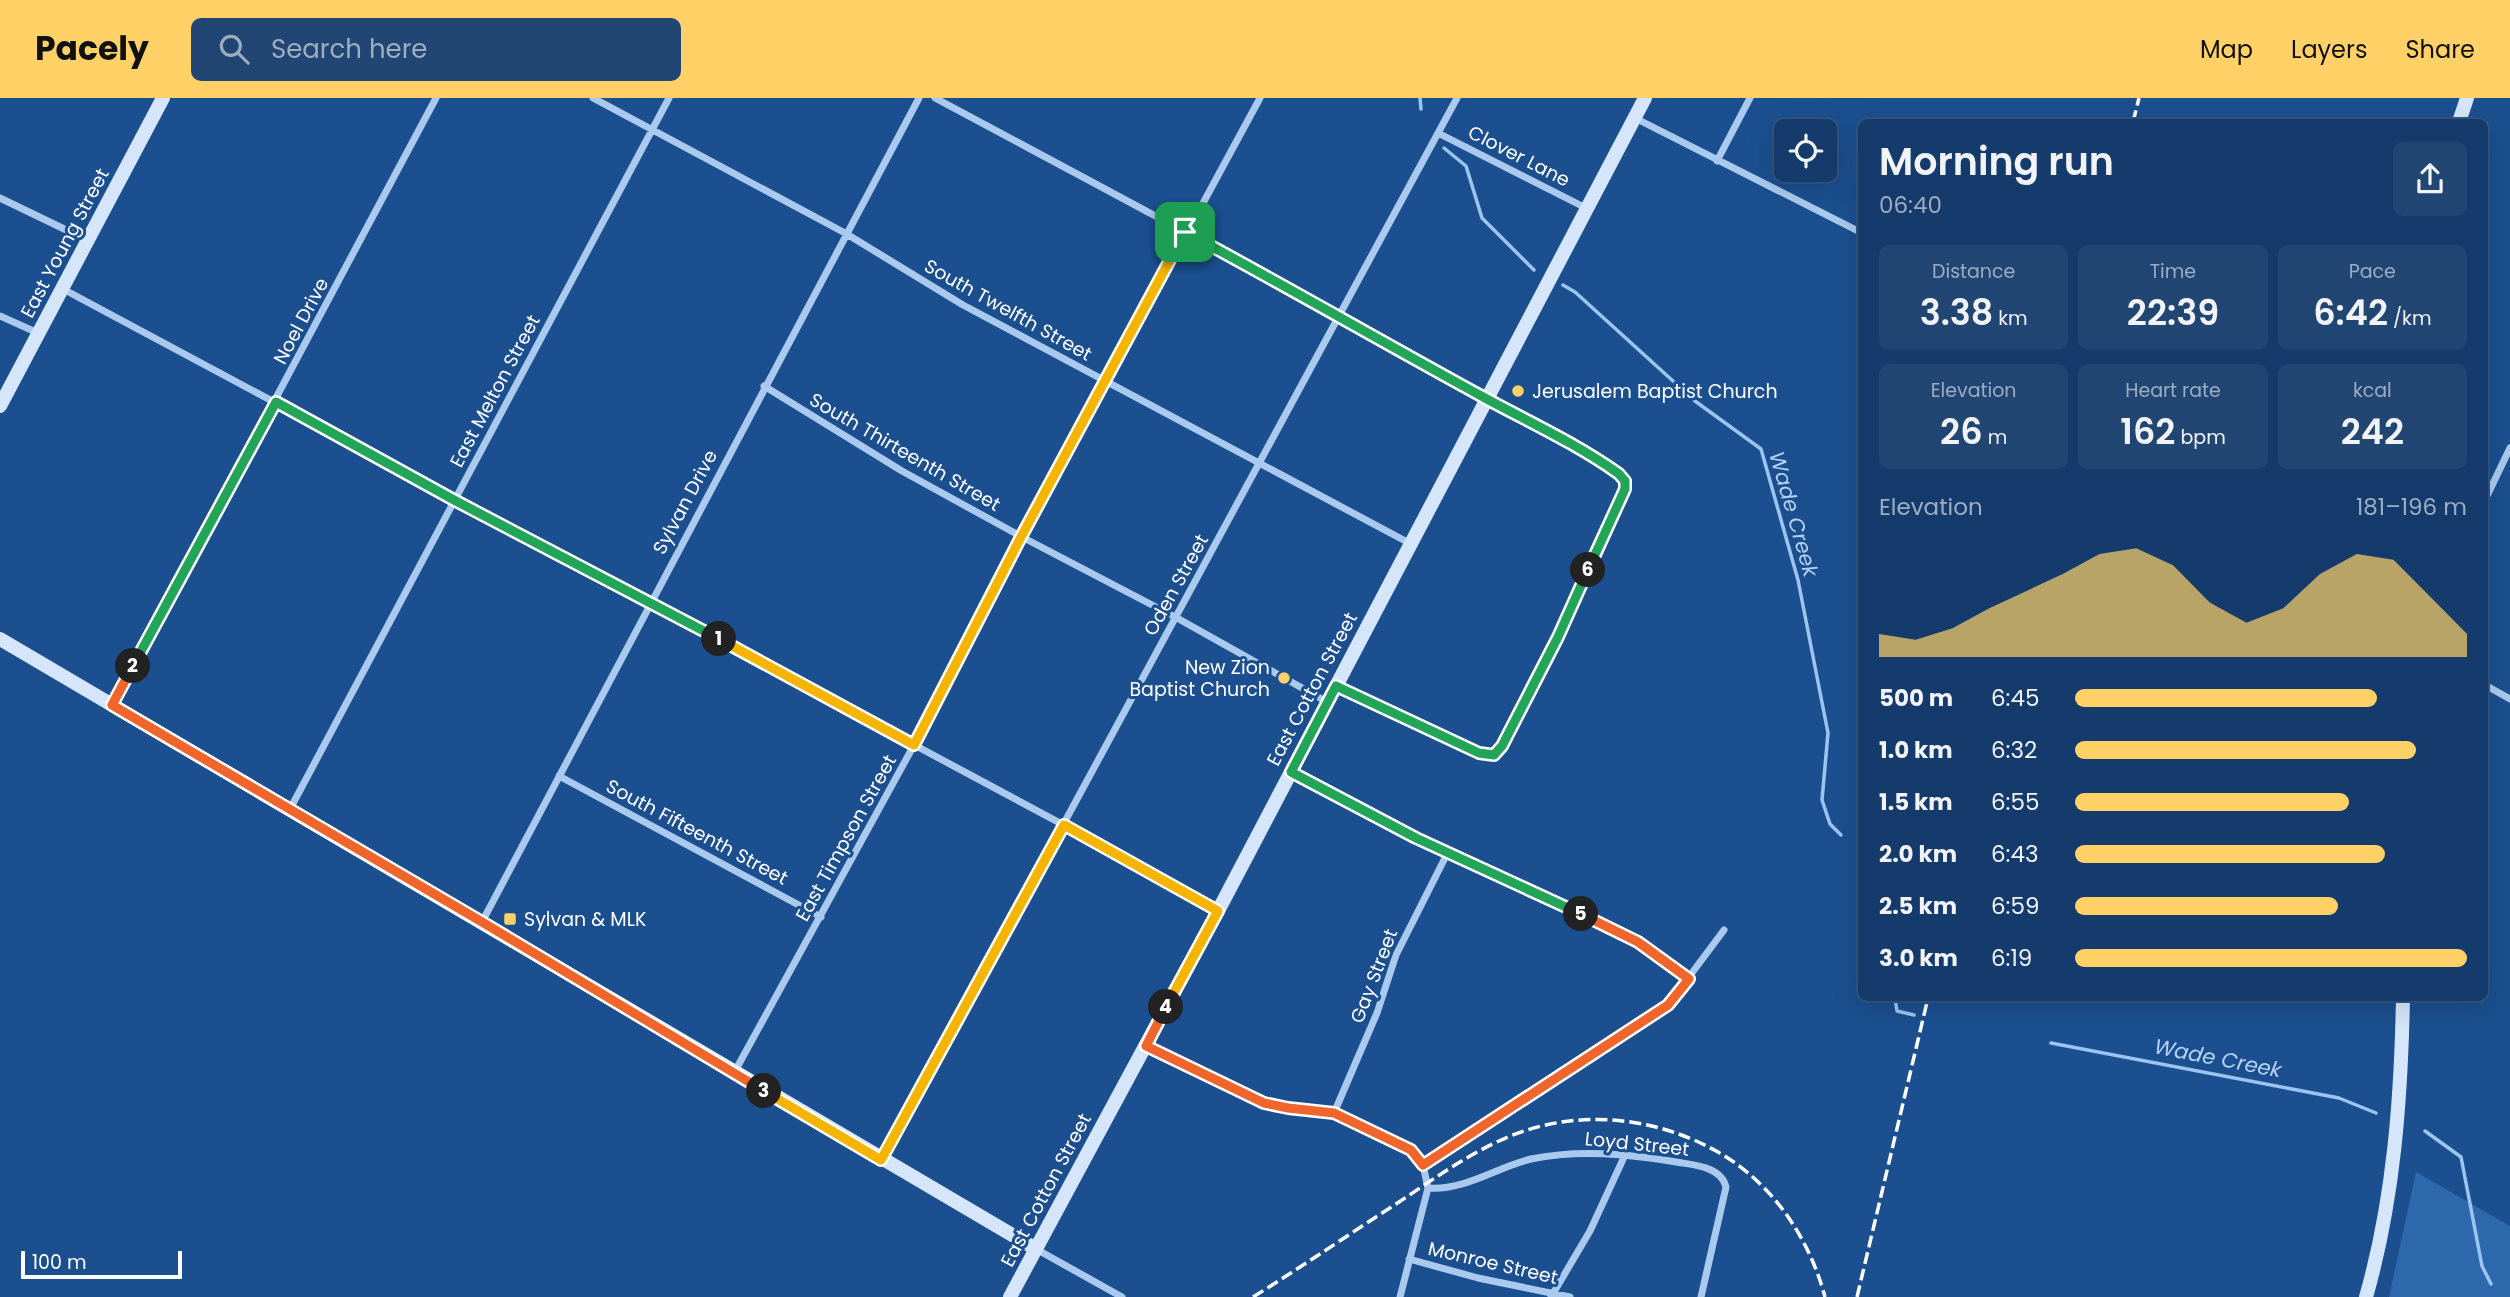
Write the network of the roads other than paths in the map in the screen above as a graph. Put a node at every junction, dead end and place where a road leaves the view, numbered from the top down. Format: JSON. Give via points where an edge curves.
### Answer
{"nodes":[{"id":1,"x":163,"y":98,"type":"edge"},
{"id":2,"x":436,"y":98,"type":"edge"},
{"id":3,"x":593,"y":98,"type":"edge"},
{"id":4,"x":669,"y":98,"type":"edge"},
{"id":5,"x":919,"y":98,"type":"edge"},
{"id":6,"x":935,"y":98,"type":"edge"},
{"id":7,"x":1260,"y":98,"type":"edge"},
{"id":8,"x":1457,"y":98,"type":"edge"},
{"id":9,"x":1645,"y":98,"type":"edge"},
{"id":10,"x":1750,"y":98,"type":"edge"},
{"id":11,"x":2467,"y":98,"type":"edge"},
{"id":12,"x":1634,"y":118,"type":"junction"},
{"id":13,"x":2460,"y":119,"type":"edge"},
{"id":14,"x":654,"y":129,"type":"junction"},
{"id":15,"x":1438,"y":133,"type":"junction"},
{"id":16,"x":1717,"y":161,"type":"junction"},
{"id":17,"x":0,"y":198,"type":"edge"},
{"id":18,"x":1587,"y":208,"type":"junction"},
{"id":19,"x":1858,"y":231,"type":"edge"},
{"id":20,"x":1185,"y":232,"type":"junction"},
{"id":21,"x":845,"y":233,"type":"junction"},
{"id":22,"x":88,"y":240,"type":"junction"},
{"id":23,"x":63,"y":289,"type":"junction"},
{"id":24,"x":0,"y":316,"type":"edge"},
{"id":25,"x":1340,"y":316,"type":"junction"},
{"id":26,"x":39,"y":333,"type":"junction"},
{"id":27,"x":1105,"y":382,"type":"junction"},
{"id":28,"x":764,"y":386,"type":"junction"},
{"id":29,"x":1486,"y":398,"type":"junction"},
{"id":30,"x":276,"y":402,"type":"junction"},
{"id":31,"x":0,"y":406,"type":"edge"},
{"id":32,"x":2510,"y":448,"type":"edge"},
{"id":33,"x":1259,"y":465,"type":"junction"},
{"id":34,"x":2488,"y":494,"type":"edge"},
{"id":35,"x":454,"y":500,"type":"junction"},
{"id":36,"x":1021,"y":537,"type":"junction"},
{"id":37,"x":1410,"y":544,"type":"junction"},
{"id":38,"x":650,"y":602,"type":"junction"},
{"id":39,"x":1177,"y":618,"type":"junction"},
{"id":40,"x":0,"y":639,"type":"edge"},
{"id":41,"x":1336,"y":686,"type":"junction"},
{"id":42,"x":2488,"y":687,"type":"edge"},
{"id":43,"x":2510,"y":699,"type":"edge"},
{"id":44,"x":1327,"y":702,"type":"junction"},
{"id":45,"x":112,"y":705,"type":"junction"},
{"id":46,"x":914,"y":745,"type":"junction"},
{"id":47,"x":1291,"y":772,"type":"junction"},
{"id":48,"x":559,"y":776,"type":"junction"},
{"id":49,"x":289,"y":811,"type":"junction"},
{"id":50,"x":1064,"y":825,"type":"junction"},
{"id":51,"x":1448,"y":852,"type":"junction"},
{"id":52,"x":1218,"y":911,"type":"junction"},
{"id":53,"x":821,"y":917,"type":"junction"},
{"id":54,"x":482,"y":922,"type":"junction"},
{"id":55,"x":1724,"y":930,"type":"dead end"},
{"id":56,"x":1689,"y":979,"type":"junction"},
{"id":57,"x":2403,"y":1001,"type":"edge"},
{"id":58,"x":1146,"y":1046,"type":"junction"},
{"id":59,"x":734,"y":1073,"type":"junction"},
{"id":60,"x":1334,"y":1113,"type":"junction"},
{"id":61,"x":1625,"y":1155,"type":"junction"},
{"id":62,"x":881,"y":1160,"type":"junction"},
{"id":63,"x":1423,"y":1165,"type":"junction"},
{"id":64,"x":1428,"y":1188,"type":"junction"},
{"id":65,"x":1036,"y":1249,"type":"junction"},
{"id":66,"x":1409,"y":1259,"type":"junction"},
{"id":67,"x":1552,"y":1295,"type":"edge"},
{"id":68,"x":1010,"y":1297,"type":"edge"},
{"id":69,"x":1122,"y":1297,"type":"edge"},
{"id":70,"x":1400,"y":1297,"type":"edge"},
{"id":71,"x":1570,"y":1297,"type":"edge"},
{"id":72,"x":1701,"y":1297,"type":"edge"},
{"id":73,"x":2366,"y":1297,"type":"edge"}],
"edges":[{"from":1,"to":22,"type":"street","name":"East Young Street"},
{"from":2,"to":30,"type":"street","name":"Noel Drive"},
{"from":3,"to":14,"type":"street","name":"South Twelfth Street"},
{"from":4,"to":14,"type":"street","name":"East Melton Street"},
{"from":5,"to":21,"type":"street","name":"Sylvan Drive"},
{"from":6,"to":20,"type":"street"},
{"from":7,"to":20,"type":"street","name":"East Timpson Street"},
{"from":8,"to":15,"type":"street","name":"Oden Street"},
{"from":9,"to":12,"type":"street","name":"East Cotton Street"},
{"from":10,"to":16,"type":"street"},
{"from":11,"to":13,"type":"street"},
{"from":12,"to":16,"type":"street"},
{"from":12,"to":18,"type":"street","name":"East Cotton Street"},
{"from":14,"to":21,"type":"street","name":"South Twelfth Street"},
{"from":14,"to":35,"type":"street","name":"East Melton Street"},
{"from":15,"to":18,"type":"street","name":"Clover Lane"},
{"from":15,"to":25,"type":"street","name":"Oden Street"},
{"from":16,"to":19,"type":"street"},
{"from":17,"to":22,"type":"street"},
{"from":18,"to":29,"type":"street","name":"East Cotton Street"},
{"from":20,"to":25,"type":"street"},
{"from":20,"to":27,"type":"street","name":"East Timpson Street"},
{"from":21,"to":27,"type":"street","name":"South Twelfth Street","via":[[963,305]]},
{"from":21,"to":28,"type":"street","name":"Sylvan Drive"},
{"from":22,"to":23,"type":"street","name":"East Young Street"},
{"from":23,"to":26,"type":"street","name":"East Young Street"},
{"from":23,"to":30,"type":"street"},
{"from":24,"to":26,"type":"street"},
{"from":25,"to":29,"type":"street"},
{"from":25,"to":33,"type":"street","name":"Oden Street"},
{"from":26,"to":31,"type":"street","name":"East Young Street"},
{"from":27,"to":33,"type":"street","name":"South Twelfth Street"},
{"from":27,"to":36,"type":"street","name":"East Timpson Street"},
{"from":28,"to":36,"type":"street","name":"South Thirteenth Street","via":[[888,464]]},
{"from":28,"to":38,"type":"street","name":"Sylvan Drive"},
{"from":29,"to":37,"type":"street","name":"East Cotton Street"},
{"from":29,"to":41,"type":"street","via":[[1565,439],[1625,481],[1624,493],[1558,637],[1502,746],[1494,755],[1479,753]]},
{"from":30,"to":35,"type":"street"},
{"from":30,"to":45,"type":"street","name":"Noel Drive"},
{"from":32,"to":34,"type":"street"},
{"from":33,"to":37,"type":"street","name":"South Twelfth Street"},
{"from":33,"to":39,"type":"street","name":"Oden Street"},
{"from":35,"to":38,"type":"street"},
{"from":35,"to":49,"type":"street","name":"East Melton Street"},
{"from":36,"to":39,"type":"street","name":"South Thirteenth Street"},
{"from":36,"to":46,"type":"street","name":"East Timpson Street"},
{"from":37,"to":41,"type":"street","name":"East Cotton Street"},
{"from":38,"to":46,"type":"street"},
{"from":38,"to":48,"type":"street","name":"Sylvan Drive"},
{"from":39,"to":44,"type":"street","name":"South Thirteenth Street"},
{"from":39,"to":50,"type":"street","name":"Oden Street"},
{"from":40,"to":45,"type":"street"},
{"from":41,"to":44,"type":"street","name":"East Cotton Street"},
{"from":42,"to":43,"type":"street"},
{"from":44,"to":47,"type":"street","name":"East Cotton Street"},
{"from":45,"to":49,"type":"street"},
{"from":46,"to":50,"type":"street"},
{"from":46,"to":53,"type":"street","name":"East Timpson Street"},
{"from":47,"to":51,"type":"street"},
{"from":47,"to":52,"type":"street","name":"East Cotton Street"},
{"from":48,"to":53,"type":"street","name":"South Fifteenth Street"},
{"from":48,"to":54,"type":"street","name":"Sylvan Drive"},
{"from":49,"to":54,"type":"street"},
{"from":50,"to":52,"type":"street"},
{"from":50,"to":62,"type":"street","name":"Oden Street"},
{"from":51,"to":56,"type":"street","via":[[1632,939]]},
{"from":51,"to":60,"type":"street","name":"Gay Street","via":[[1396,956]]},
{"from":52,"to":58,"type":"street","name":"East Cotton Street"},
{"from":53,"to":59,"type":"street","name":"East Timpson Street"},
{"from":54,"to":59,"type":"street"},
{"from":55,"to":56,"type":"street"},
{"from":56,"to":63,"type":"street","via":[[1668,1005]]},
{"from":57,"to":73,"type":"street","via":[[2395,1148]]},
{"from":58,"to":60,"type":"street","via":[[1264,1103]]},
{"from":58,"to":65,"type":"street","name":"East Cotton Street"},
{"from":59,"to":62,"type":"street"},
{"from":60,"to":63,"type":"street","via":[[1411,1150]]},
{"from":61,"to":64,"type":"street","name":"Loyd Street","via":[[1552,1156],[1448,1187]]},
{"from":61,"to":67,"type":"street","via":[[1585,1240]]},
{"from":61,"to":72,"type":"street","name":"Loyd Street","via":[[1709,1169],[1725,1183]]},
{"from":62,"to":65,"type":"street"},
{"from":63,"to":64,"type":"street"},
{"from":64,"to":66,"type":"street"},
{"from":65,"to":68,"type":"street","name":"East Cotton Street"},
{"from":65,"to":69,"type":"street"},
{"from":66,"to":67,"type":"street","name":"Monroe Street"},
{"from":66,"to":70,"type":"street"},
{"from":67,"to":71,"type":"street","name":"Monroe Street"}]}
